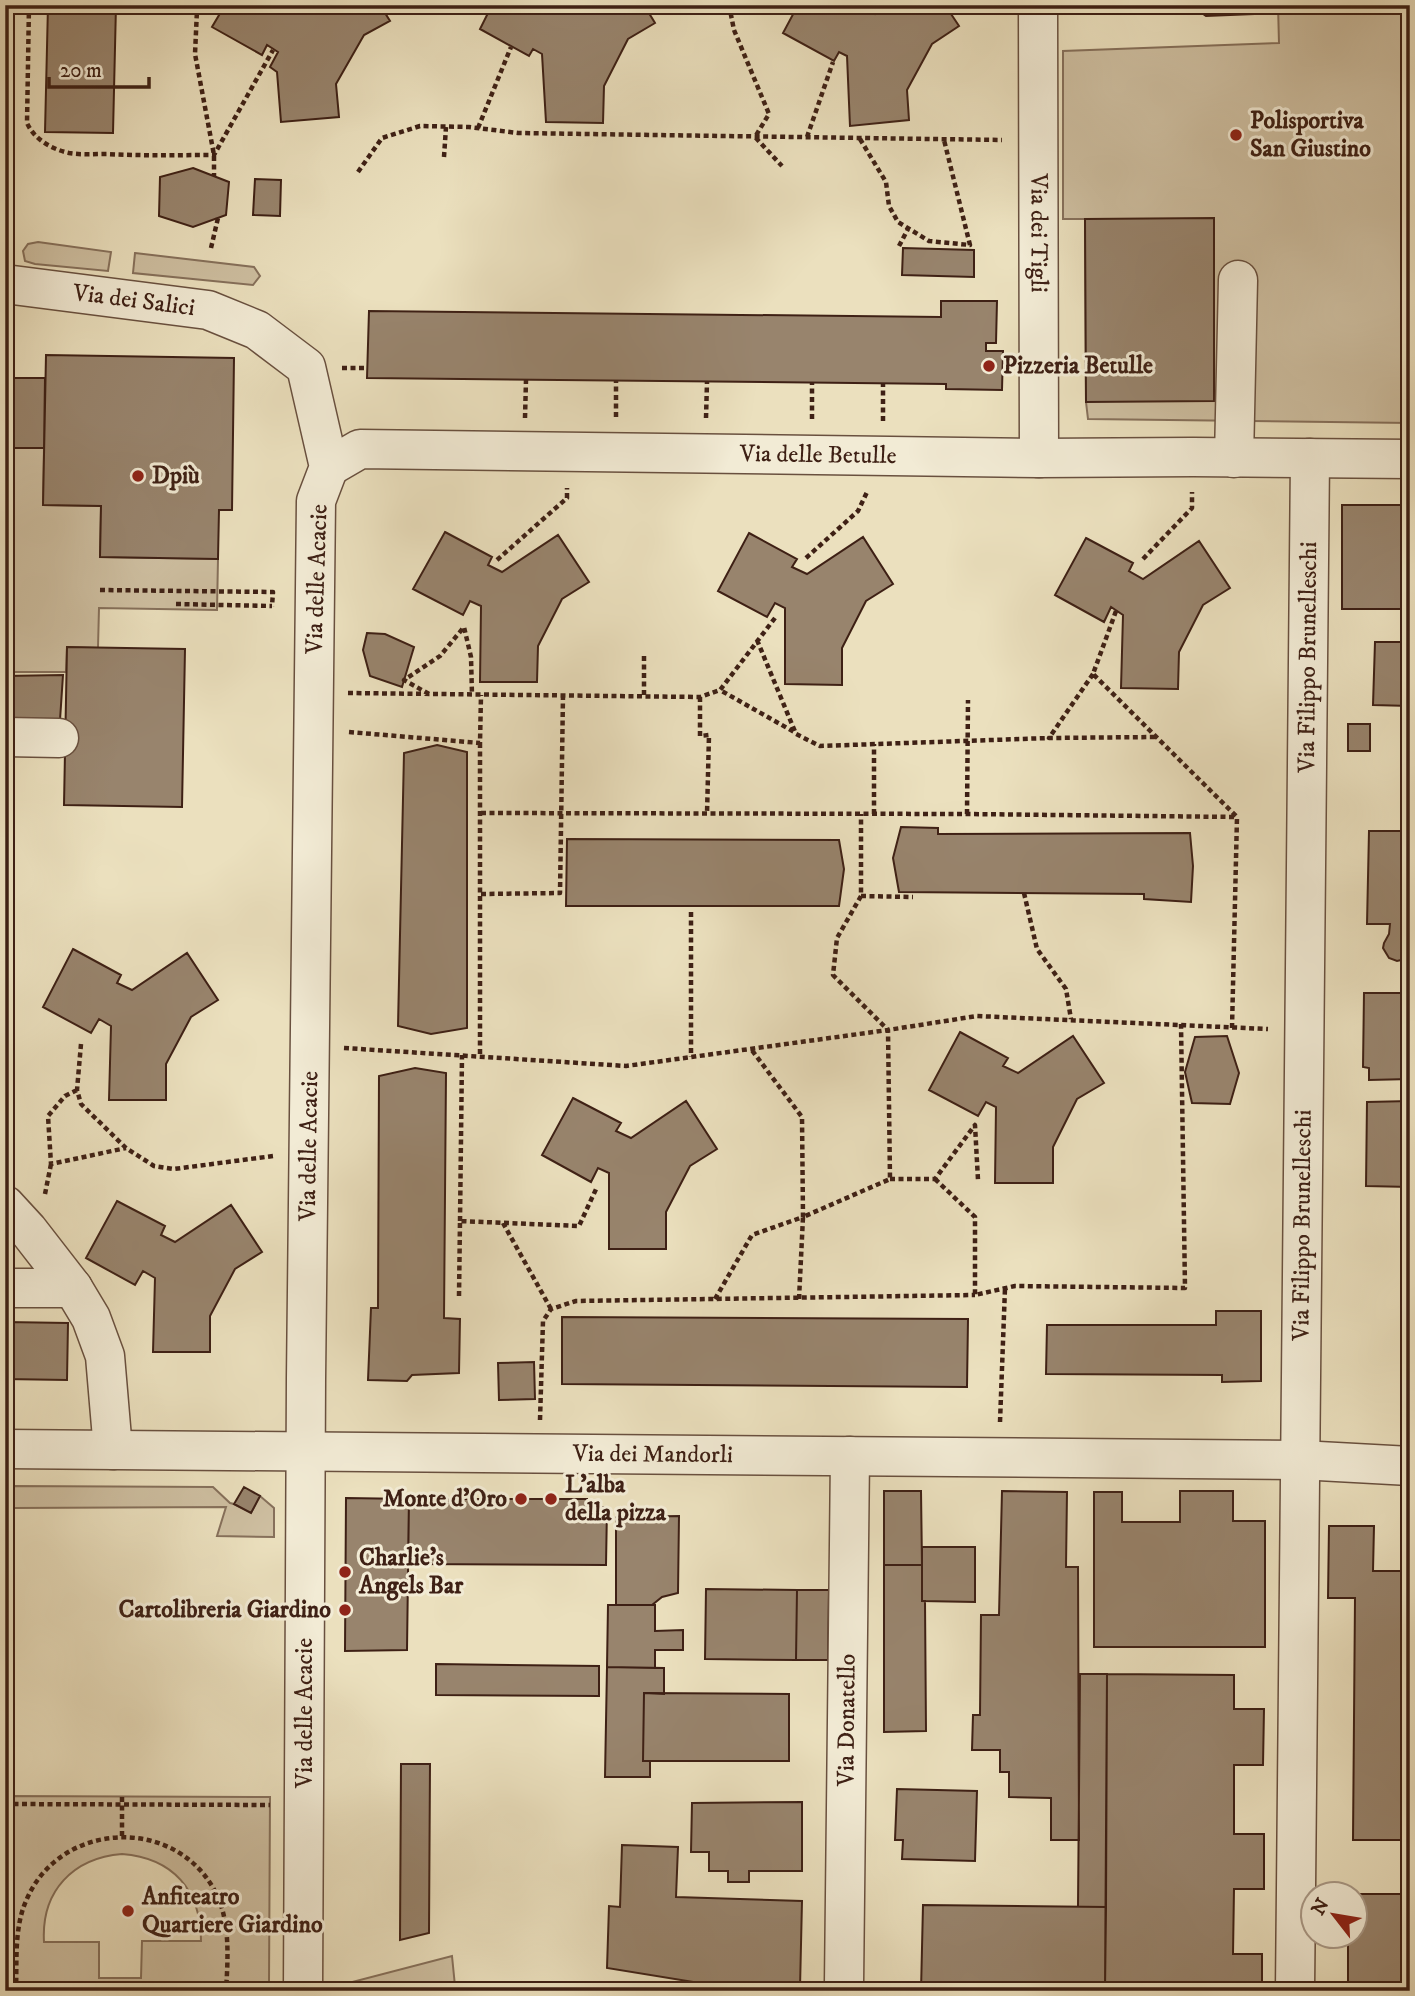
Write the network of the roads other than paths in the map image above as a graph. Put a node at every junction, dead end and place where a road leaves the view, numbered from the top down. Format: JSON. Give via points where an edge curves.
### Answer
{"nodes":[{"id":1,"x":1038,"y":5,"type":"edge"},
{"id":2,"x":1238,"y":280,"type":"dead end"},
{"id":3,"x":5,"y":284,"type":"edge"},
{"id":4,"x":1039,"y":458,"type":"junction"},
{"id":5,"x":1234,"y":458,"type":"junction"},
{"id":6,"x":1310,"y":458,"type":"junction"},
{"id":7,"x":1410,"y":459,"type":"edge"},
{"id":8,"x":329,"y":467,"type":"junction"},
{"id":9,"x":5,"y":737,"type":"edge"},
{"id":10,"x":59,"y":738,"type":"dead end"},
{"id":11,"x":5,"y":1206,"type":"edge"},
{"id":12,"x":5,"y":1288,"type":"edge"},
{"id":13,"x":73,"y":1288,"type":"junction"},
{"id":14,"x":5,"y":1449,"type":"edge"},
{"id":15,"x":113,"y":1450,"type":"junction"},
{"id":16,"x":307,"y":1451,"type":"junction"},
{"id":17,"x":850,"y":1456,"type":"junction"},
{"id":18,"x":1300,"y":1460,"type":"junction"},
{"id":19,"x":1410,"y":1466,"type":"edge"},
{"id":20,"x":844,"y":1984,"type":"dead end"},
{"id":21,"x":303,"y":1991,"type":"edge"},
{"id":22,"x":1295,"y":1991,"type":"edge"}],
"edges":[{"from":1,"to":4,"type":"street","name":"Via dei Tigli"},
{"from":2,"to":5,"type":"street"},
{"from":3,"to":8,"type":"street","name":"Via dei Salici","via":[[208,310],[257,330],[306,367]]},
{"from":4,"to":5,"type":"street","name":"Via delle Betulle"},
{"from":4,"to":8,"type":"street","name":"Via delle Betulle","via":[[360,449]]},
{"from":5,"to":6,"type":"street","name":"Via delle Betulle"},
{"from":6,"to":7,"type":"street","name":"Via delle Betulle"},
{"from":6,"to":18,"type":"street","name":"Via Filippo Brunelleschi"},
{"from":8,"to":16,"type":"street","name":"Via delle Acacie","via":[[316,502]]},
{"from":9,"to":10,"type":"street"},
{"from":11,"to":13,"type":"street"},
{"from":12,"to":13,"type":"street"},
{"from":13,"to":15,"type":"street","via":[[91,1318],[105,1356]]},
{"from":14,"to":15,"type":"street","name":"Via dei Mandorli"},
{"from":15,"to":16,"type":"street","name":"Via dei Mandorli"},
{"from":16,"to":17,"type":"street","name":"Via dei Mandorli"},
{"from":16,"to":21,"type":"street","name":"Via delle Acacie"},
{"from":17,"to":18,"type":"street","name":"Via dei Mandorli"},
{"from":17,"to":20,"type":"street","name":"Via Donatello"},
{"from":18,"to":19,"type":"street","name":"Via dei Mandorli"},
{"from":18,"to":22,"type":"street","name":"Via Filippo Brunelleschi"}]}
